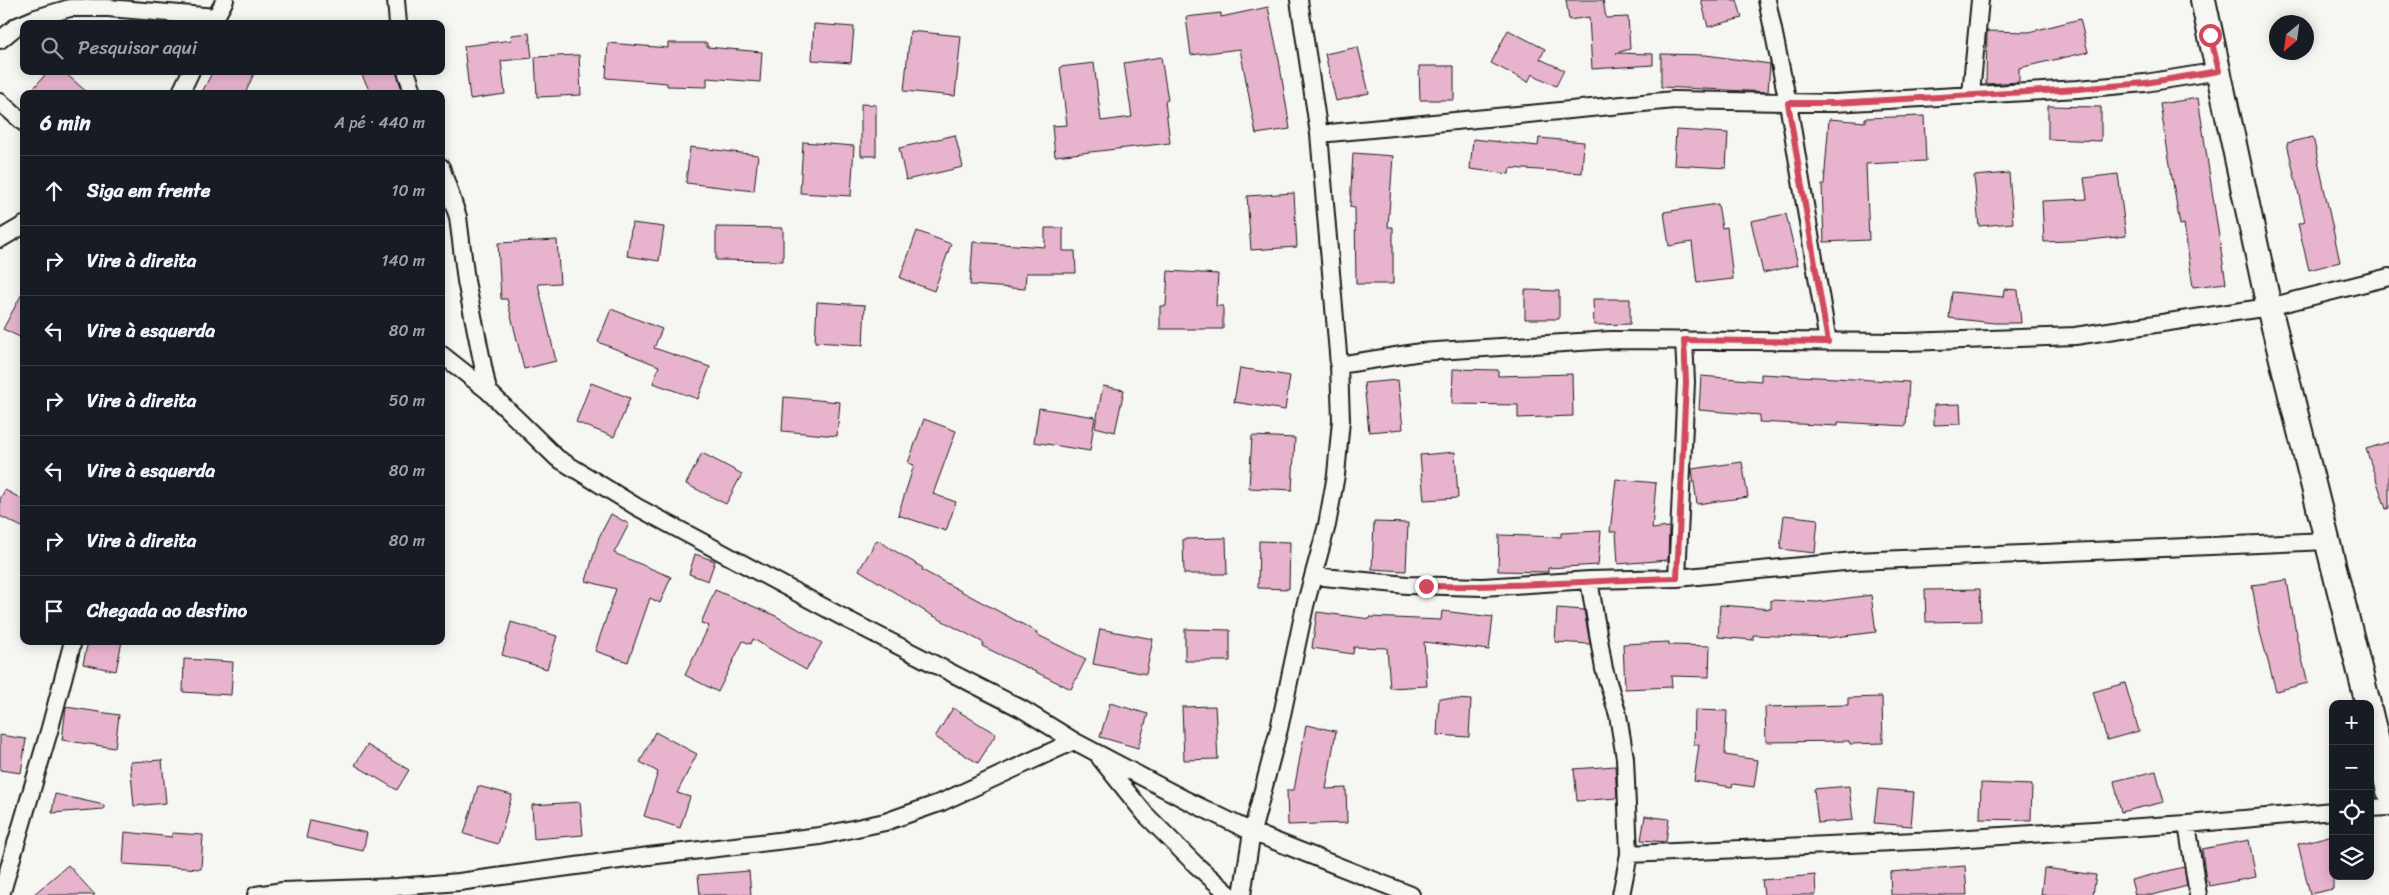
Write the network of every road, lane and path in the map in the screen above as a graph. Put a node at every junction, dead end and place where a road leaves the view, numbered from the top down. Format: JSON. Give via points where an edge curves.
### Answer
{"nodes":[{"id":1,"x":225,"y":0,"type":"edge"},
{"id":2,"x":396,"y":0,"type":"edge"},
{"id":3,"x":1299,"y":0,"type":"edge"},
{"id":4,"x":1767,"y":0,"type":"edge"},
{"id":5,"x":1980,"y":0,"type":"edge"},
{"id":6,"x":2203,"y":0,"type":"edge"},
{"id":7,"x":31,"y":20,"type":"edge"},
{"id":8,"x":214,"y":20,"type":"edge"},
{"id":9,"x":398,"y":20,"type":"edge"},
{"id":10,"x":20,"y":25,"type":"edge"},
{"id":11,"x":0,"y":40,"type":"edge"},
{"id":12,"x":2219,"y":71,"type":"junction"},
{"id":13,"x":189,"y":75,"type":"edge"},
{"id":14,"x":407,"y":75,"type":"edge"},
{"id":15,"x":182,"y":90,"type":"edge"},
{"id":16,"x":413,"y":90,"type":"edge"},
{"id":17,"x":1971,"y":94,"type":"junction"},
{"id":18,"x":0,"y":102,"type":"edge"},
{"id":19,"x":1788,"y":103,"type":"junction"},
{"id":20,"x":20,"y":120,"type":"edge"},
{"id":21,"x":1319,"y":134,"type":"junction"},
{"id":22,"x":445,"y":179,"type":"edge"},
{"id":23,"x":20,"y":227,"type":"edge"},
{"id":24,"x":0,"y":239,"type":"edge"},
{"id":25,"x":2389,"y":277,"type":"edge"},
{"id":26,"x":2269,"y":307,"type":"junction"},
{"id":27,"x":1684,"y":340,"type":"junction"},
{"id":28,"x":1828,"y":342,"type":"junction"},
{"id":29,"x":445,"y":357,"type":"edge"},
{"id":30,"x":1339,"y":365,"type":"junction"},
{"id":31,"x":488,"y":391,"type":"junction"},
{"id":32,"x":2329,"y":541,"type":"junction"},
{"id":33,"x":1313,"y":576,"type":"junction"},
{"id":34,"x":1677,"y":578,"type":"junction"},
{"id":35,"x":1589,"y":580,"type":"junction"},
{"id":36,"x":72,"y":645,"type":"edge"},
{"id":37,"x":2367,"y":700,"type":"edge"},
{"id":38,"x":2374,"y":729,"type":"edge"},
{"id":39,"x":1074,"y":741,"type":"junction"},
{"id":40,"x":1096,"y":752,"type":"junction"},
{"id":41,"x":2389,"y":791,"type":"edge"},
{"id":42,"x":2389,"y":806,"type":"edge"},
{"id":43,"x":2374,"y":808,"type":"edge"},
{"id":44,"x":2329,"y":811,"type":"edge"},
{"id":45,"x":2187,"y":824,"type":"junction"},
{"id":46,"x":1252,"y":832,"type":"junction"},
{"id":47,"x":1629,"y":854,"type":"junction"},
{"id":48,"x":1403,"y":894,"type":"edge"},
{"id":49,"x":1,"y":895,"type":"edge"},
{"id":50,"x":256,"y":895,"type":"edge"},
{"id":51,"x":1230,"y":895,"type":"edge"},
{"id":52,"x":1242,"y":895,"type":"edge"},
{"id":53,"x":1620,"y":895,"type":"edge"},
{"id":54,"x":2198,"y":895,"type":"edge"}],
"edges":[{"from":1,"to":8,"type":"street"},
{"from":2,"to":9,"type":"street"},
{"from":3,"to":21,"type":"street"},
{"from":4,"to":19,"type":"street"},
{"from":5,"to":17,"type":"street"},
{"from":6,"to":12,"type":"main road"},
{"from":7,"to":8,"type":"street","via":[[70,8],[108,8]]},
{"from":10,"to":11,"type":"street"},
{"from":12,"to":17,"type":"street","via":[[2145,83]]},
{"from":12,"to":26,"type":"main road"},
{"from":13,"to":15,"type":"street"},
{"from":14,"to":16,"type":"street"},
{"from":17,"to":19,"type":"street"},
{"from":18,"to":20,"type":"street"},
{"from":19,"to":21,"type":"street","via":[[1674,100]]},
{"from":19,"to":28,"type":"street"},
{"from":21,"to":30,"type":"street"},
{"from":22,"to":31,"type":"street","via":[[458,217],[466,281]]},
{"from":23,"to":24,"type":"street"},
{"from":25,"to":26,"type":"street"},
{"from":26,"to":28,"type":"street","via":[[2075,336]]},
{"from":26,"to":32,"type":"main road"},
{"from":27,"to":28,"type":"street"},
{"from":27,"to":30,"type":"street","via":[[1611,340],[1432,352]]},
{"from":27,"to":34,"type":"street","via":[[1686,382]]},
{"from":29,"to":31,"type":"street"},
{"from":30,"to":33,"type":"street","via":[[1341,420],[1336,475]]},
{"from":31,"to":39,"type":"street","via":[[557,458],[582,475],[848,620],[1022,709]]},
{"from":32,"to":34,"type":"street","via":[[1854,561]]},
{"from":32,"to":37,"type":"main road"},
{"from":33,"to":35,"type":"street","via":[[1407,585],[1483,587]]},
{"from":33,"to":46,"type":"street"},
{"from":34,"to":35,"type":"street"},
{"from":35,"to":47,"type":"street","via":[[1604,668],[1626,758]]},
{"from":36,"to":49,"type":"street"},
{"from":38,"to":41,"type":"main road"},
{"from":39,"to":40,"type":"street"},
{"from":39,"to":50,"type":"street","via":[[942,802],[886,822],[820,836],[459,882]]},
{"from":40,"to":46,"type":"street"},
{"from":40,"to":51,"type":"street","via":[[1145,814]]},
{"from":42,"to":43,"type":"street"},
{"from":44,"to":45,"type":"street"},
{"from":45,"to":47,"type":"street","via":[[1938,840]]},
{"from":45,"to":54,"type":"street"},
{"from":46,"to":48,"type":"street"},
{"from":46,"to":52,"type":"street"},
{"from":47,"to":53,"type":"street"}]}
